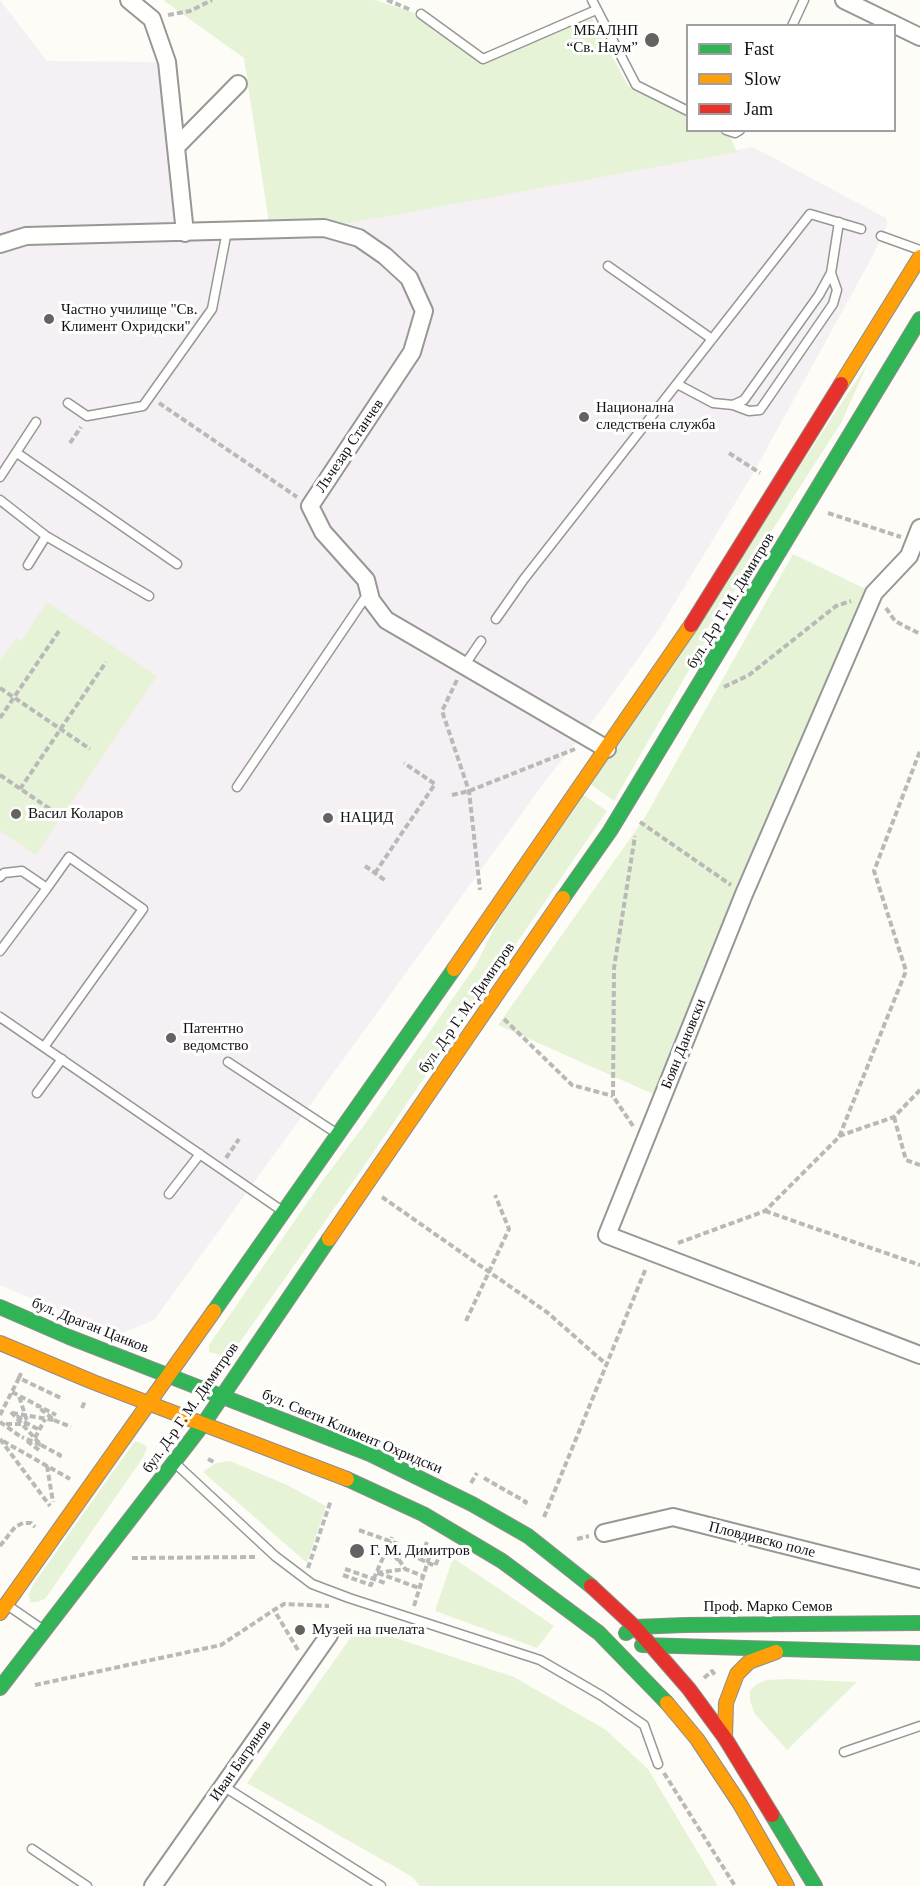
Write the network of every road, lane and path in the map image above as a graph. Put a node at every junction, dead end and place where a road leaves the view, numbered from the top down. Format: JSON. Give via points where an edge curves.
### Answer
{"nodes":[{"id":1,"x":129,"y":0,"type":"edge"},
{"id":2,"x":212,"y":0,"type":"edge"},
{"id":3,"x":387,"y":0,"type":"edge"},
{"id":4,"x":592,"y":0,"type":"edge"},
{"id":5,"x":804,"y":0,"type":"edge"},
{"id":6,"x":844,"y":0,"type":"edge"},
{"id":7,"x":596,"y":10,"type":"junction"},
{"id":8,"x":421,"y":14,"type":"joint"},
{"id":9,"x":152,"y":19,"type":"junction"},
{"id":10,"x":793,"y":24,"type":"edge"},
{"id":11,"x":893,"y":24,"type":"edge"},
{"id":12,"x":896,"y":25,"type":"edge"},
{"id":13,"x":920,"y":37,"type":"edge"},
{"id":14,"x":238,"y":84,"type":"dead end"},
{"id":15,"x":686,"y":110,"type":"edge"},
{"id":16,"x":176,"y":147,"type":"junction"},
{"id":17,"x":839,"y":222,"type":"junction"},
{"id":18,"x":861,"y":229,"type":"dead end"},
{"id":19,"x":227,"y":231,"type":"junction"},
{"id":20,"x":185,"y":233,"type":"junction"},
{"id":21,"x":881,"y":236,"type":"dead end"},
{"id":22,"x":0,"y":244,"type":"edge"},
{"id":23,"x":920,"y":250,"type":"edge"},
{"id":24,"x":920,"y":257,"type":"edge"},
{"id":25,"x":608,"y":266,"type":"dead end"},
{"id":26,"x":831,"y":273,"type":"junction"},
{"id":27,"x":920,"y":319,"type":"edge"},
{"id":28,"x":712,"y":339,"type":"junction"},
{"id":29,"x":677,"y":384,"type":"junction"},
{"id":30,"x":68,"y":403,"type":"dead end"},
{"id":31,"x":733,"y":405,"type":"junction"},
{"id":32,"x":143,"y":406,"type":"junction"},
{"id":33,"x":87,"y":416,"type":"junction"},
{"id":34,"x":36,"y":422,"type":"dead end"},
{"id":35,"x":70,"y":443,"type":"dead end"},
{"id":36,"x":16,"y":453,"type":"junction"},
{"id":37,"x":729,"y":453,"type":"dead end"},
{"id":38,"x":766,"y":476,"type":"dead end"},
{"id":39,"x":0,"y":477,"type":"edge"},
{"id":40,"x":0,"y":500,"type":"edge"},
{"id":41,"x":310,"y":506,"type":"junction"},
{"id":42,"x":819,"y":509,"type":"dead end"},
{"id":43,"x":45,"y":536,"type":"junction"},
{"id":44,"x":916,"y":547,"type":"edge"},
{"id":45,"x":177,"y":564,"type":"dead end"},
{"id":46,"x":28,"y":565,"type":"dead end"},
{"id":47,"x":369,"y":592,"type":"junction"},
{"id":48,"x":874,"y":592,"type":"junction"},
{"id":49,"x":149,"y":596,"type":"dead end"},
{"id":50,"x":885,"y":607,"type":"dead end"},
{"id":51,"x":496,"y":619,"type":"dead end"},
{"id":52,"x":59,"y":631,"type":"dead end"},
{"id":53,"x":920,"y":634,"type":"edge"},
{"id":54,"x":481,"y":641,"type":"dead end"},
{"id":55,"x":106,"y":663,"type":"dead end"},
{"id":56,"x":464,"y":666,"type":"junction"},
{"id":57,"x":0,"y":688,"type":"edge"},
{"id":58,"x":716,"y":691,"type":"dead end"},
{"id":59,"x":14,"y":698,"type":"junction"},
{"id":60,"x":0,"y":718,"type":"edge"},
{"id":61,"x":60,"y":729,"type":"junction"},
{"id":62,"x":601,"y":745,"type":"junction"},
{"id":63,"x":90,"y":749,"type":"dead end"},
{"id":64,"x":920,"y":751,"type":"edge"},
{"id":65,"x":404,"y":763,"type":"dead end"},
{"id":66,"x":0,"y":775,"type":"edge"},
{"id":67,"x":237,"y":787,"type":"dead end"},
{"id":68,"x":20,"y":789,"type":"junction"},
{"id":69,"x":469,"y":790,"type":"junction"},
{"id":70,"x":452,"y":795,"type":"dead end"},
{"id":71,"x":50,"y":809,"type":"dead end"},
{"id":72,"x":365,"y":866,"type":"dead end"},
{"id":73,"x":375,"y":873,"type":"junction"},
{"id":74,"x":0,"y":878,"type":"edge"},
{"id":75,"x":386,"y":881,"type":"dead end"},
{"id":76,"x":47,"y":888,"type":"junction"},
{"id":77,"x":480,"y":890,"type":"dead end"},
{"id":78,"x":744,"y":894,"type":"junction"},
{"id":79,"x":0,"y":951,"type":"edge"},
{"id":80,"x":501,"y":1016,"type":"dead end"},
{"id":81,"x":0,"y":1017,"type":"edge"},
{"id":82,"x":44,"y":1047,"type":"junction"},
{"id":83,"x":62,"y":1059,"type":"junction"},
{"id":84,"x":228,"y":1062,"type":"dead end"},
{"id":85,"x":920,"y":1090,"type":"edge"},
{"id":86,"x":37,"y":1093,"type":"dead end"},
{"id":87,"x":613,"y":1096,"type":"junction"},
{"id":88,"x":894,"y":1117,"type":"junction"},
{"id":89,"x":339,"y":1135,"type":"junction"},
{"id":90,"x":839,"y":1137,"type":"junction"},
{"id":91,"x":239,"y":1139,"type":"dead end"},
{"id":92,"x":644,"y":1143,"type":"junction"},
{"id":93,"x":200,"y":1154,"type":"junction"},
{"id":94,"x":920,"y":1165,"type":"edge"},
{"id":95,"x":219,"y":1168,"type":"junction"},
{"id":96,"x":377,"y":1193,"type":"dead end"},
{"id":97,"x":169,"y":1194,"type":"dead end"},
{"id":98,"x":495,"y":1195,"type":"dead end"},
{"id":99,"x":765,"y":1211,"type":"junction"},
{"id":100,"x":284,"y":1212,"type":"junction"},
{"id":101,"x":653,"y":1253,"type":"junction"},
{"id":102,"x":920,"y":1265,"type":"edge"},
{"id":103,"x":489,"y":1272,"type":"junction"},
{"id":104,"x":0,"y":1307,"type":"edge"},
{"id":105,"x":466,"y":1321,"type":"dead end"},
{"id":106,"x":0,"y":1343,"type":"edge"},
{"id":107,"x":920,"y":1355,"type":"edge"},
{"id":108,"x":607,"y":1365,"type":"junction"},
{"id":109,"x":168,"y":1375,"type":"junction"},
{"id":110,"x":19,"y":1378,"type":"dead end"},
{"id":111,"x":31,"y":1383,"type":"dead end"},
{"id":112,"x":12,"y":1392,"type":"junction"},
{"id":113,"x":223,"y":1395,"type":"junction"},
{"id":114,"x":19,"y":1396,"type":"junction"},
{"id":115,"x":63,"y":1399,"type":"dead end"},
{"id":116,"x":85,"y":1401,"type":"dead end"},
{"id":117,"x":148,"y":1402,"type":"junction"},
{"id":118,"x":38,"y":1406,"type":"junction"},
{"id":119,"x":82,"y":1408,"type":"dead end"},
{"id":120,"x":3,"y":1409,"type":"junction"},
{"id":121,"x":11,"y":1412,"type":"junction"},
{"id":122,"x":0,"y":1415,"type":"edge"},
{"id":123,"x":25,"y":1415,"type":"junction"},
{"id":124,"x":56,"y":1415,"type":"dead end"},
{"id":125,"x":45,"y":1419,"type":"junction"},
{"id":126,"x":54,"y":1420,"type":"junction"},
{"id":127,"x":0,"y":1422,"type":"edge"},
{"id":128,"x":204,"y":1423,"type":"junction"},
{"id":129,"x":5,"y":1424,"type":"junction"},
{"id":130,"x":22,"y":1424,"type":"junction"},
{"id":131,"x":27,"y":1426,"type":"junction"},
{"id":132,"x":71,"y":1426,"type":"dead end"},
{"id":133,"x":39,"y":1430,"type":"junction"},
{"id":134,"x":22,"y":1437,"type":"junction"},
{"id":135,"x":35,"y":1438,"type":"junction"},
{"id":136,"x":0,"y":1439,"type":"edge"},
{"id":137,"x":42,"y":1445,"type":"junction"},
{"id":138,"x":39,"y":1450,"type":"dead end"},
{"id":139,"x":58,"y":1459,"type":"dead end"},
{"id":140,"x":208,"y":1459,"type":"dead end"},
{"id":141,"x":214,"y":1462,"type":"dead end"},
{"id":142,"x":174,"y":1463,"type":"junction"},
{"id":143,"x":47,"y":1466,"type":"junction"},
{"id":144,"x":477,"y":1473,"type":"dead end"},
{"id":145,"x":484,"y":1478,"type":"dead end"},
{"id":146,"x":75,"y":1482,"type":"dead end"},
{"id":147,"x":470,"y":1483,"type":"dead end"},
{"id":148,"x":331,"y":1500,"type":"dead end"},
{"id":149,"x":523,"y":1507,"type":"dead end"},
{"id":150,"x":544,"y":1517,"type":"dead end"},
{"id":151,"x":35,"y":1527,"type":"dead end"},
{"id":152,"x":359,"y":1530,"type":"dead end"},
{"id":153,"x":604,"y":1533,"type":"dead end"},
{"id":154,"x":391,"y":1539,"type":"junction"},
{"id":155,"x":427,"y":1542,"type":"dead end"},
{"id":156,"x":401,"y":1545,"type":"dead end"},
{"id":157,"x":0,"y":1546,"type":"edge"},
{"id":158,"x":387,"y":1548,"type":"junction"},
{"id":159,"x":432,"y":1548,"type":"dead end"},
{"id":160,"x":442,"y":1550,"type":"dead end"},
{"id":161,"x":275,"y":1556,"type":"junction"},
{"id":162,"x":132,"y":1558,"type":"dead end"},
{"id":163,"x":420,"y":1559,"type":"junction"},
{"id":164,"x":427,"y":1563,"type":"junction"},
{"id":165,"x":345,"y":1569,"type":"dead end"},
{"id":166,"x":405,"y":1569,"type":"junction"},
{"id":167,"x":377,"y":1573,"type":"junction"},
{"id":168,"x":343,"y":1575,"type":"dead end"},
{"id":169,"x":423,"y":1575,"type":"junction"},
{"id":170,"x":305,"y":1578,"type":"junction"},
{"id":171,"x":374,"y":1579,"type":"junction"},
{"id":172,"x":920,"y":1579,"type":"edge"},
{"id":173,"x":385,"y":1583,"type":"dead end"},
{"id":174,"x":419,"y":1588,"type":"junction"},
{"id":175,"x":350,"y":1598,"type":"junction"},
{"id":176,"x":3,"y":1609,"type":"edge"},
{"id":177,"x":274,"y":1610,"type":"junction"},
{"id":178,"x":410,"y":1618,"type":"junction"},
{"id":179,"x":920,"y":1623,"type":"edge"},
{"id":180,"x":635,"y":1627,"type":"junction"},
{"id":181,"x":44,"y":1630,"type":"junction"},
{"id":182,"x":329,"y":1635,"type":"dead end"},
{"id":183,"x":621,"y":1646,"type":"junction"},
{"id":184,"x":652,"y":1646,"type":"junction"},
{"id":185,"x":783,"y":1650,"type":"junction"},
{"id":186,"x":920,"y":1653,"type":"edge"},
{"id":187,"x":307,"y":1666,"type":"junction"},
{"id":188,"x":35,"y":1685,"type":"dead end"},
{"id":189,"x":0,"y":1688,"type":"edge"},
{"id":190,"x":920,"y":1726,"type":"edge"},
{"id":191,"x":726,"y":1738,"type":"junction"},
{"id":192,"x":844,"y":1752,"type":"dead end"},
{"id":193,"x":658,"y":1764,"type":"joint"},
{"id":194,"x":223,"y":1786,"type":"junction"},
{"id":195,"x":32,"y":1849,"type":"dead end"},
{"id":196,"x":87,"y":1886,"type":"edge"},
{"id":197,"x":153,"y":1886,"type":"edge"},
{"id":198,"x":381,"y":1886,"type":"edge"},
{"id":199,"x":735,"y":1886,"type":"edge"},
{"id":200,"x":787,"y":1886,"type":"edge"},
{"id":201,"x":815,"y":1886,"type":"edge"}],
"edges":[{"from":1,"to":9,"type":"street"},
{"from":2,"to":9,"type":"path","via":[[190,11]]},
{"from":3,"to":8,"type":"path"},
{"from":4,"to":7,"type":"lane"},
{"from":5,"to":10,"type":"lane"},
{"from":6,"to":11,"type":"street"},
{"from":7,"to":8,"type":"lane","via":[[483,59]]},
{"from":7,"to":15,"type":"lane","via":[[636,85]]},
{"from":9,"to":16,"type":"street","via":[[167,62]]},
{"from":12,"to":13,"type":"street"},
{"from":14,"to":16,"type":"street"},
{"from":16,"to":20,"type":"street"},
{"from":17,"to":18,"type":"lane"},
{"from":17,"to":26,"type":"lane"},
{"from":17,"to":28,"type":"lane","via":[[810,214]]},
{"from":19,"to":20,"type":"street","name":"Лъчезар Станчев"},
{"from":19,"to":32,"type":"lane","via":[[212,309]]},
{"from":19,"to":41,"type":"street","name":"Лъчезар Станчев","via":[[324,228],[359,238],[409,278],[424,311],[412,352]]},
{"from":20,"to":22,"type":"street","name":"Лъчезар Станчев","via":[[26,236]]},
{"from":21,"to":23,"type":"lane"},
{"from":24,"to":62,"type":"main road","name":"бул. Д-р Г. М. Димитров","via":[[693,622]]},
{"from":25,"to":28,"type":"lane"},
{"from":26,"to":31,"type":"lane","via":[[744,400]]},
{"from":26,"to":31,"type":"lane","via":[[837,290],[833,304],[760,410]]},
{"from":27,"to":113,"type":"main road","name":"бул. Д-р Г. М. Димитров","via":[[610,831]]},
{"from":28,"to":29,"type":"lane"},
{"from":29,"to":31,"type":"lane","via":[[713,404]]},
{"from":29,"to":51,"type":"lane"},
{"from":30,"to":33,"type":"lane"},
{"from":32,"to":33,"type":"lane"},
{"from":32,"to":41,"type":"path","via":[[160,403]]},
{"from":33,"to":35,"type":"path"},
{"from":34,"to":36,"type":"lane"},
{"from":36,"to":39,"type":"lane"},
{"from":36,"to":45,"type":"lane"},
{"from":37,"to":38,"type":"path"},
{"from":40,"to":43,"type":"lane"},
{"from":41,"to":47,"type":"street","name":"Лъчезар Станчев","via":[[323,532],[366,580]]},
{"from":42,"to":44,"type":"path"},
{"from":43,"to":46,"type":"lane"},
{"from":43,"to":49,"type":"lane"},
{"from":44,"to":48,"type":"street","name":"Боян Дановски"},
{"from":47,"to":56,"type":"street","name":"Лъчезар Станчев","via":[[386,620]]},
{"from":47,"to":67,"type":"lane"},
{"from":48,"to":58,"type":"path","via":[[836,606],[750,675]]},
{"from":48,"to":78,"type":"street","name":"Боян Дановски"},
{"from":50,"to":53,"type":"path","via":[[895,621]]},
{"from":52,"to":59,"type":"path"},
{"from":54,"to":56,"type":"lane"},
{"from":55,"to":61,"type":"path"},
{"from":56,"to":62,"type":"street","name":"Лъчезар Станчев"},
{"from":56,"to":69,"type":"path","via":[[442,711]]},
{"from":57,"to":59,"type":"path"},
{"from":59,"to":60,"type":"path"},
{"from":59,"to":61,"type":"path"},
{"from":61,"to":63,"type":"path"},
{"from":61,"to":68,"type":"path"},
{"from":62,"to":69,"type":"path"},
{"from":62,"to":89,"type":"main road","name":"бул. Д-р Г. М. Димитров"},
{"from":64,"to":90,"type":"path","via":[[874,872],[906,971]]},
{"from":65,"to":73,"type":"path","via":[[435,784]]},
{"from":66,"to":68,"type":"path"},
{"from":68,"to":71,"type":"path"},
{"from":69,"to":70,"type":"path"},
{"from":69,"to":77,"type":"path"},
{"from":72,"to":73,"type":"path"},
{"from":73,"to":75,"type":"path"},
{"from":74,"to":76,"type":"lane","via":[[4,873],[22,871]]},
{"from":76,"to":79,"type":"lane"},
{"from":76,"to":82,"type":"lane","via":[[69,857],[143,909]]},
{"from":78,"to":87,"type":"path","via":[[637,820],[614,968]]},
{"from":78,"to":92,"type":"street","name":"Боян Дановски"},
{"from":80,"to":87,"type":"path","via":[[572,1085]]},
{"from":81,"to":82,"type":"lane"},
{"from":82,"to":83,"type":"lane"},
{"from":83,"to":86,"type":"lane"},
{"from":83,"to":93,"type":"lane"},
{"from":84,"to":89,"type":"lane"},
{"from":85,"to":88,"type":"path"},
{"from":87,"to":92,"type":"path"},
{"from":88,"to":90,"type":"path"},
{"from":88,"to":94,"type":"path","via":[[906,1160]]},
{"from":89,"to":100,"type":"main road","name":"бул. Д-р Г. М. Димитров"},
{"from":90,"to":99,"type":"path"},
{"from":91,"to":95,"type":"path"},
{"from":92,"to":101,"type":"street","name":"Боян Дановски","via":[[607,1235]]},
{"from":93,"to":95,"type":"lane"},
{"from":93,"to":97,"type":"lane"},
{"from":95,"to":100,"type":"lane"},
{"from":96,"to":103,"type":"path"},
{"from":98,"to":103,"type":"path","via":[[509,1229]]},
{"from":99,"to":101,"type":"path"},
{"from":99,"to":102,"type":"path"},
{"from":100,"to":109,"type":"main road","name":"бул. Д-р Г. М. Димитров"},
{"from":101,"to":107,"type":"street","name":"Боян Дановски"},
{"from":101,"to":108,"type":"path"},
{"from":103,"to":105,"type":"path"},
{"from":103,"to":108,"type":"path","via":[[548,1313]]},
{"from":104,"to":109,"type":"main road","name":"бул. Драган Цанков"},
{"from":106,"to":117,"type":"main road"},
{"from":108,"to":150,"type":"path"},
{"from":109,"to":113,"type":"main road","name":"бул. Свети Климент Охридски"},
{"from":109,"to":117,"type":"main road","name":"бул. Д-р Г. М. Димитров"},
{"from":110,"to":112,"type":"path"},
{"from":111,"to":115,"type":"path"},
{"from":112,"to":114,"type":"path"},
{"from":112,"to":120,"type":"path"},
{"from":113,"to":128,"type":"main road","name":"бул. Д-р Г. М. Димитров"},
{"from":113,"to":180,"type":"main road","name":"бул. Свети Климент Охридски","via":[[370,1454],[500,1520],[559,1560]]},
{"from":114,"to":118,"type":"path"},
{"from":114,"to":123,"type":"path"},
{"from":116,"to":119,"type":"path"},
{"from":117,"to":128,"type":"main road"},
{"from":117,"to":176,"type":"main road","name":"бул. Д-р Г. М. Димитров"},
{"from":118,"to":124,"type":"path"},
{"from":118,"to":126,"type":"path"},
{"from":120,"to":121,"type":"path"},
{"from":120,"to":122,"type":"path"},
{"from":121,"to":123,"type":"path"},
{"from":121,"to":130,"type":"path"},
{"from":121,"to":131,"type":"path"},
{"from":123,"to":125,"type":"path"},
{"from":123,"to":131,"type":"path"},
{"from":125,"to":126,"type":"path"},
{"from":125,"to":133,"type":"path"},
{"from":126,"to":132,"type":"path"},
{"from":127,"to":129,"type":"path"},
{"from":128,"to":142,"type":"main road","name":"бул. Д-р Г. М. Димитров"},
{"from":128,"to":183,"type":"main road","via":[[357,1483],[423,1514],[502,1561]]},
{"from":129,"to":130,"type":"path"},
{"from":129,"to":134,"type":"path"},
{"from":130,"to":131,"type":"path"},
{"from":131,"to":133,"type":"path"},
{"from":131,"to":135,"type":"path"},
{"from":133,"to":135,"type":"path"},
{"from":134,"to":137,"type":"path"},
{"from":134,"to":138,"type":"path"},
{"from":135,"to":137,"type":"path"},
{"from":136,"to":143,"type":"path"},
{"from":136,"to":143,"type":"path","via":[[54,1511]]},
{"from":137,"to":139,"type":"path","via":[[60,1455]]},
{"from":140,"to":141,"type":"path"},
{"from":142,"to":161,"type":"lane"},
{"from":142,"to":181,"type":"main road","name":"бул. Д-р Г. М. Димитров"},
{"from":143,"to":146,"type":"path"},
{"from":144,"to":147,"type":"path"},
{"from":145,"to":149,"type":"path","via":[[526,1502]]},
{"from":148,"to":170,"type":"path"},
{"from":151,"to":157,"type":"path","via":[[31,1523],[15,1527]]},
{"from":152,"to":154,"type":"path"},
{"from":153,"to":172,"type":"street","name":"Пловдивско поле","via":[[673,1517]]},
{"from":154,"to":156,"type":"path"},
{"from":154,"to":158,"type":"path"},
{"from":155,"to":163,"type":"path"},
{"from":158,"to":163,"type":"path"},
{"from":158,"to":166,"type":"path"},
{"from":158,"to":167,"type":"path"},
{"from":159,"to":164,"type":"path"},
{"from":160,"to":164,"type":"path","via":[[435,1566]]},
{"from":161,"to":162,"type":"path"},
{"from":161,"to":170,"type":"lane"},
{"from":163,"to":164,"type":"path"},
{"from":164,"to":169,"type":"path"},
{"from":165,"to":171,"type":"path"},
{"from":166,"to":167,"type":"path"},
{"from":166,"to":169,"type":"path"},
{"from":167,"to":171,"type":"path"},
{"from":167,"to":174,"type":"path"},
{"from":168,"to":171,"type":"path","via":[[371,1585]]},
{"from":169,"to":174,"type":"path"},
{"from":170,"to":175,"type":"lane"},
{"from":171,"to":173,"type":"path"},
{"from":174,"to":178,"type":"path"},
{"from":175,"to":177,"type":"path","via":[[346,1607],[284,1604]]},
{"from":175,"to":178,"type":"lane"},
{"from":176,"to":181,"type":"lane"},
{"from":177,"to":187,"type":"path"},
{"from":177,"to":188,"type":"path","via":[[220,1645]]},
{"from":178,"to":193,"type":"lane","via":[[540,1660],[562,1672],[644,1725]]},
{"from":179,"to":180,"type":"main road","name":"Проф. Марко Семов"},
{"from":180,"to":183,"type":"main road","via":[[627,1631]]},
{"from":180,"to":184,"type":"main road","name":"бул. Свети Климент Охридски"},
{"from":181,"to":189,"type":"main road","name":"бул. Д-р Г. М. Димитров"},
{"from":182,"to":187,"type":"street","name":"Иван Багрянов"},
{"from":183,"to":184,"type":"main road"},
{"from":183,"to":200,"type":"main road","via":[[697,1739]]},
{"from":184,"to":185,"type":"main road"},
{"from":184,"to":191,"type":"main road","name":"бул. Свети Климент Охридски"},
{"from":185,"to":186,"type":"main road"},
{"from":185,"to":191,"type":"main road","via":[[749,1662],[737,1674],[726,1703]]},
{"from":187,"to":194,"type":"street","name":"Иван Багрянов"},
{"from":190,"to":192,"type":"lane"},
{"from":191,"to":201,"type":"main road","name":"бул. Свети Климент Охридски"},
{"from":193,"to":199,"type":"path"},
{"from":194,"to":197,"type":"street","name":"Иван Багрянов"},
{"from":194,"to":198,"type":"lane"},
{"from":195,"to":196,"type":"lane"}]}
